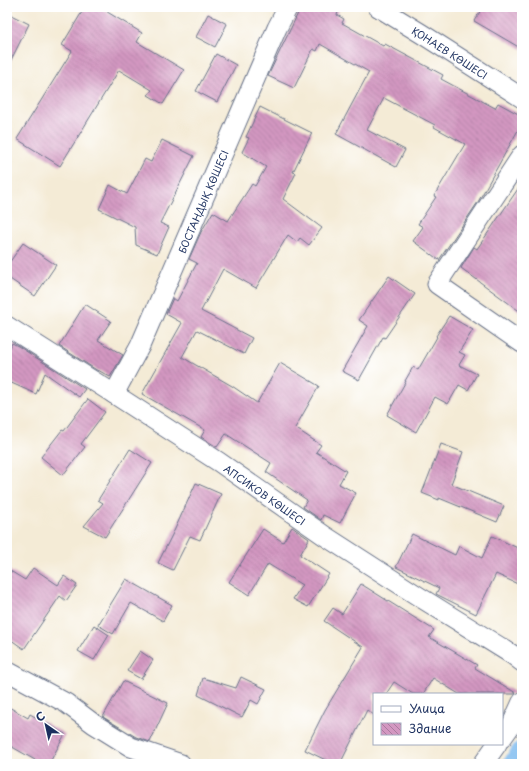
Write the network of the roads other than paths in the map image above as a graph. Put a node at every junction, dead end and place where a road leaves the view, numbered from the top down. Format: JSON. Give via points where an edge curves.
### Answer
{"nodes":[{"id":1,"x":288,"y":7,"type":"edge"},
{"id":2,"x":378,"y":7,"type":"edge"},
{"id":3,"x":522,"y":98,"type":"edge"},
{"id":4,"x":522,"y":154,"type":"edge"},
{"id":5,"x":7,"y":326,"type":"edge"},
{"id":6,"x":522,"y":343,"type":"edge"},
{"id":7,"x":114,"y":394,"type":"junction"},
{"id":8,"x":522,"y":662,"type":"edge"},
{"id":9,"x":7,"y":671,"type":"edge"},
{"id":10,"x":522,"y":702,"type":"edge"},
{"id":11,"x":503,"y":737,"type":"edge"},
{"id":12,"x":497,"y":745,"type":"edge"},
{"id":13,"x":181,"y":764,"type":"edge"},
{"id":14,"x":483,"y":764,"type":"edge"}],
"edges":[{"from":1,"to":7,"type":"street","name":"БОСТАНДЫҚ КӨШЕСІ","via":[[276,28],[140,346]]},
{"from":2,"to":3,"type":"street","name":"ҚОНАЕВ КӨШЕСІ"},
{"from":4,"to":6,"type":"street","via":[[437,284]]},
{"from":5,"to":7,"type":"street","name":"АПСИКОВ КӨШЕСІ"},
{"from":7,"to":8,"type":"street","name":"АПСИКОВ КӨШЕСІ","via":[[219,462],[325,536]]},
{"from":9,"to":13,"type":"street","via":[[66,703],[131,747]]},
{"from":10,"to":11,"type":"street"},
{"from":12,"to":14,"type":"street"}]}
